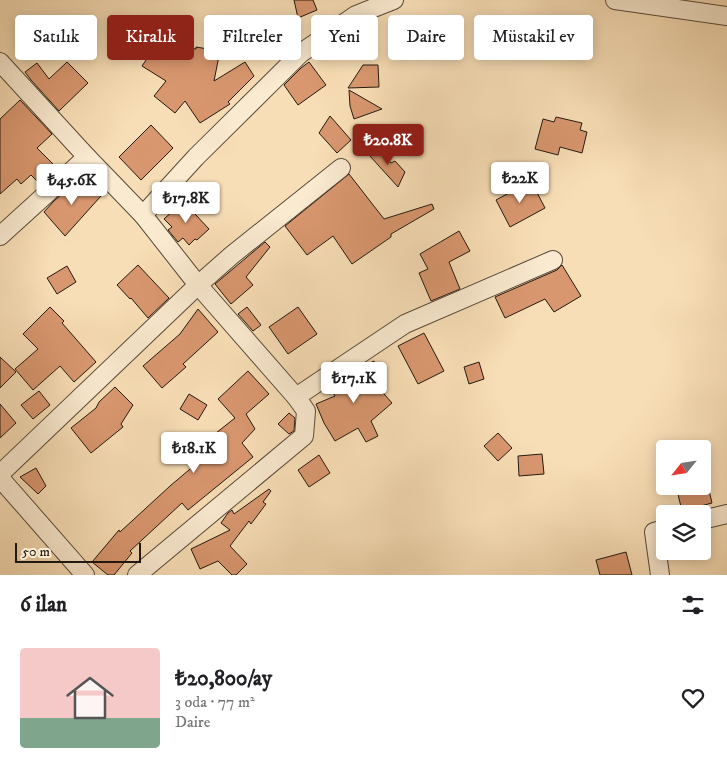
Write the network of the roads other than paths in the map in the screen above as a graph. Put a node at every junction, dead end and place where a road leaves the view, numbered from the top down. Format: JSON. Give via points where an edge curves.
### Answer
{"nodes":[{"id":1,"x":394,"y":0,"type":"edge"},
{"id":2,"x":615,"y":0,"type":"edge"},
{"id":3,"x":727,"y":16,"type":"edge"},
{"id":4,"x":0,"y":62,"type":"edge"},
{"id":5,"x":87,"y":157,"type":"junction"},
{"id":6,"x":341,"y":168,"type":"dead end"},
{"id":7,"x":143,"y":215,"type":"junction"},
{"id":8,"x":0,"y":236,"type":"edge"},
{"id":9,"x":553,"y":260,"type":"dead end"},
{"id":10,"x":198,"y":285,"type":"junction"},
{"id":11,"x":296,"y":397,"type":"junction"},
{"id":12,"x":0,"y":476,"type":"edge"},
{"id":13,"x":727,"y":514,"type":"edge"},
{"id":14,"x":711,"y":518,"type":"edge"},
{"id":15,"x":656,"y":531,"type":"edge"},
{"id":16,"x":656,"y":546,"type":"edge"},
{"id":17,"x":658,"y":560,"type":"edge"},
{"id":18,"x":85,"y":575,"type":"edge"},
{"id":19,"x":137,"y":575,"type":"edge"},
{"id":20,"x":660,"y":575,"type":"edge"}],
"edges":[{"from":1,"to":7,"type":"street","via":[[356,15],[301,53],[196,156]]},
{"from":2,"to":3,"type":"street"},
{"from":4,"to":5,"type":"street"},
{"from":5,"to":7,"type":"street"},
{"from":5,"to":8,"type":"street"},
{"from":6,"to":10,"type":"street"},
{"from":7,"to":10,"type":"street"},
{"from":9,"to":11,"type":"street","via":[[406,324]]},
{"from":10,"to":11,"type":"street"},
{"from":10,"to":12,"type":"street"},
{"from":11,"to":19,"type":"street","via":[[306,411],[304,436]]},
{"from":12,"to":18,"type":"street"},
{"from":13,"to":14,"type":"street"},
{"from":15,"to":16,"type":"street"},
{"from":17,"to":20,"type":"street"}]}
